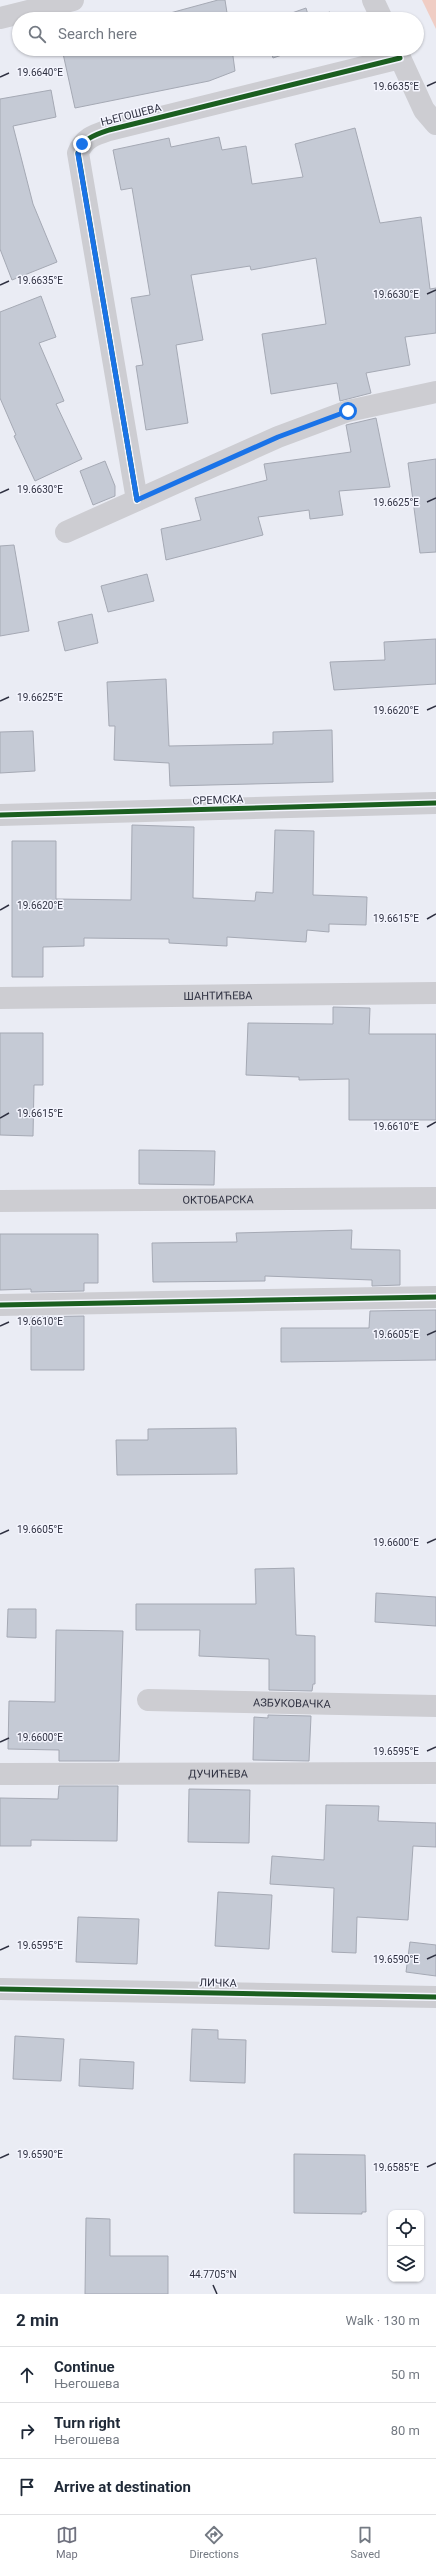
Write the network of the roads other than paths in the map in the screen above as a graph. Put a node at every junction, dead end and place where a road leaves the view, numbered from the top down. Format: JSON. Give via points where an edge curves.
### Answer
{"nodes":[{"id":1,"x":74,"y":0,"type":"edge"},
{"id":2,"x":373,"y":0,"type":"edge"},
{"id":3,"x":25,"y":12,"type":"edge"},
{"id":4,"x":379,"y":12,"type":"edge"},
{"id":5,"x":12,"y":15,"type":"edge"},
{"id":6,"x":0,"y":18,"type":"edge"},
{"id":7,"x":390,"y":56,"type":"edge"},
{"id":8,"x":399,"y":56,"type":"edge"},
{"id":9,"x":436,"y":124,"type":"edge"},
{"id":10,"x":436,"y":392,"type":"edge"},
{"id":11,"x":137,"y":500,"type":"junction"},
{"id":12,"x":66,"y":532,"type":"dead end"},
{"id":13,"x":436,"y":803,"type":"edge"},
{"id":14,"x":0,"y":815,"type":"edge"},
{"id":15,"x":436,"y":993,"type":"edge"},
{"id":16,"x":0,"y":998,"type":"edge"},
{"id":17,"x":436,"y":1198,"type":"edge"},
{"id":18,"x":0,"y":1201,"type":"edge"},
{"id":19,"x":436,"y":1297,"type":"edge"},
{"id":20,"x":0,"y":1305,"type":"edge"},
{"id":21,"x":148,"y":1700,"type":"dead end"},
{"id":22,"x":436,"y":1706,"type":"edge"},
{"id":23,"x":436,"y":1773,"type":"edge"},
{"id":24,"x":0,"y":1774,"type":"edge"},
{"id":25,"x":0,"y":1989,"type":"edge"},
{"id":26,"x":436,"y":1997,"type":"edge"}],
"edges":[{"from":1,"to":3,"type":"street"},
{"from":2,"to":4,"type":"street"},
{"from":5,"to":6,"type":"street"},
{"from":7,"to":11,"type":"street","name":"ЊЕГОШЕВА","via":[[109,130],[92,135],[82,144],[78,154]]},
{"from":8,"to":9,"type":"street","via":[[424,110]]},
{"from":10,"to":11,"type":"street","via":[[348,411],[278,437]]},
{"from":11,"to":12,"type":"street"},
{"from":13,"to":14,"type":"street","name":"СРЕМСКА"},
{"from":15,"to":16,"type":"street","name":"ШАНТИЋЕВА"},
{"from":17,"to":18,"type":"street","name":"ОКТОБАРСКА"},
{"from":19,"to":20,"type":"street"},
{"from":21,"to":22,"type":"street","name":"АЗБУКОВАЧКА"},
{"from":23,"to":24,"type":"street","name":"ДУЧИЋЕВА"},
{"from":25,"to":26,"type":"street","name":"ЛИЧКА"}]}
